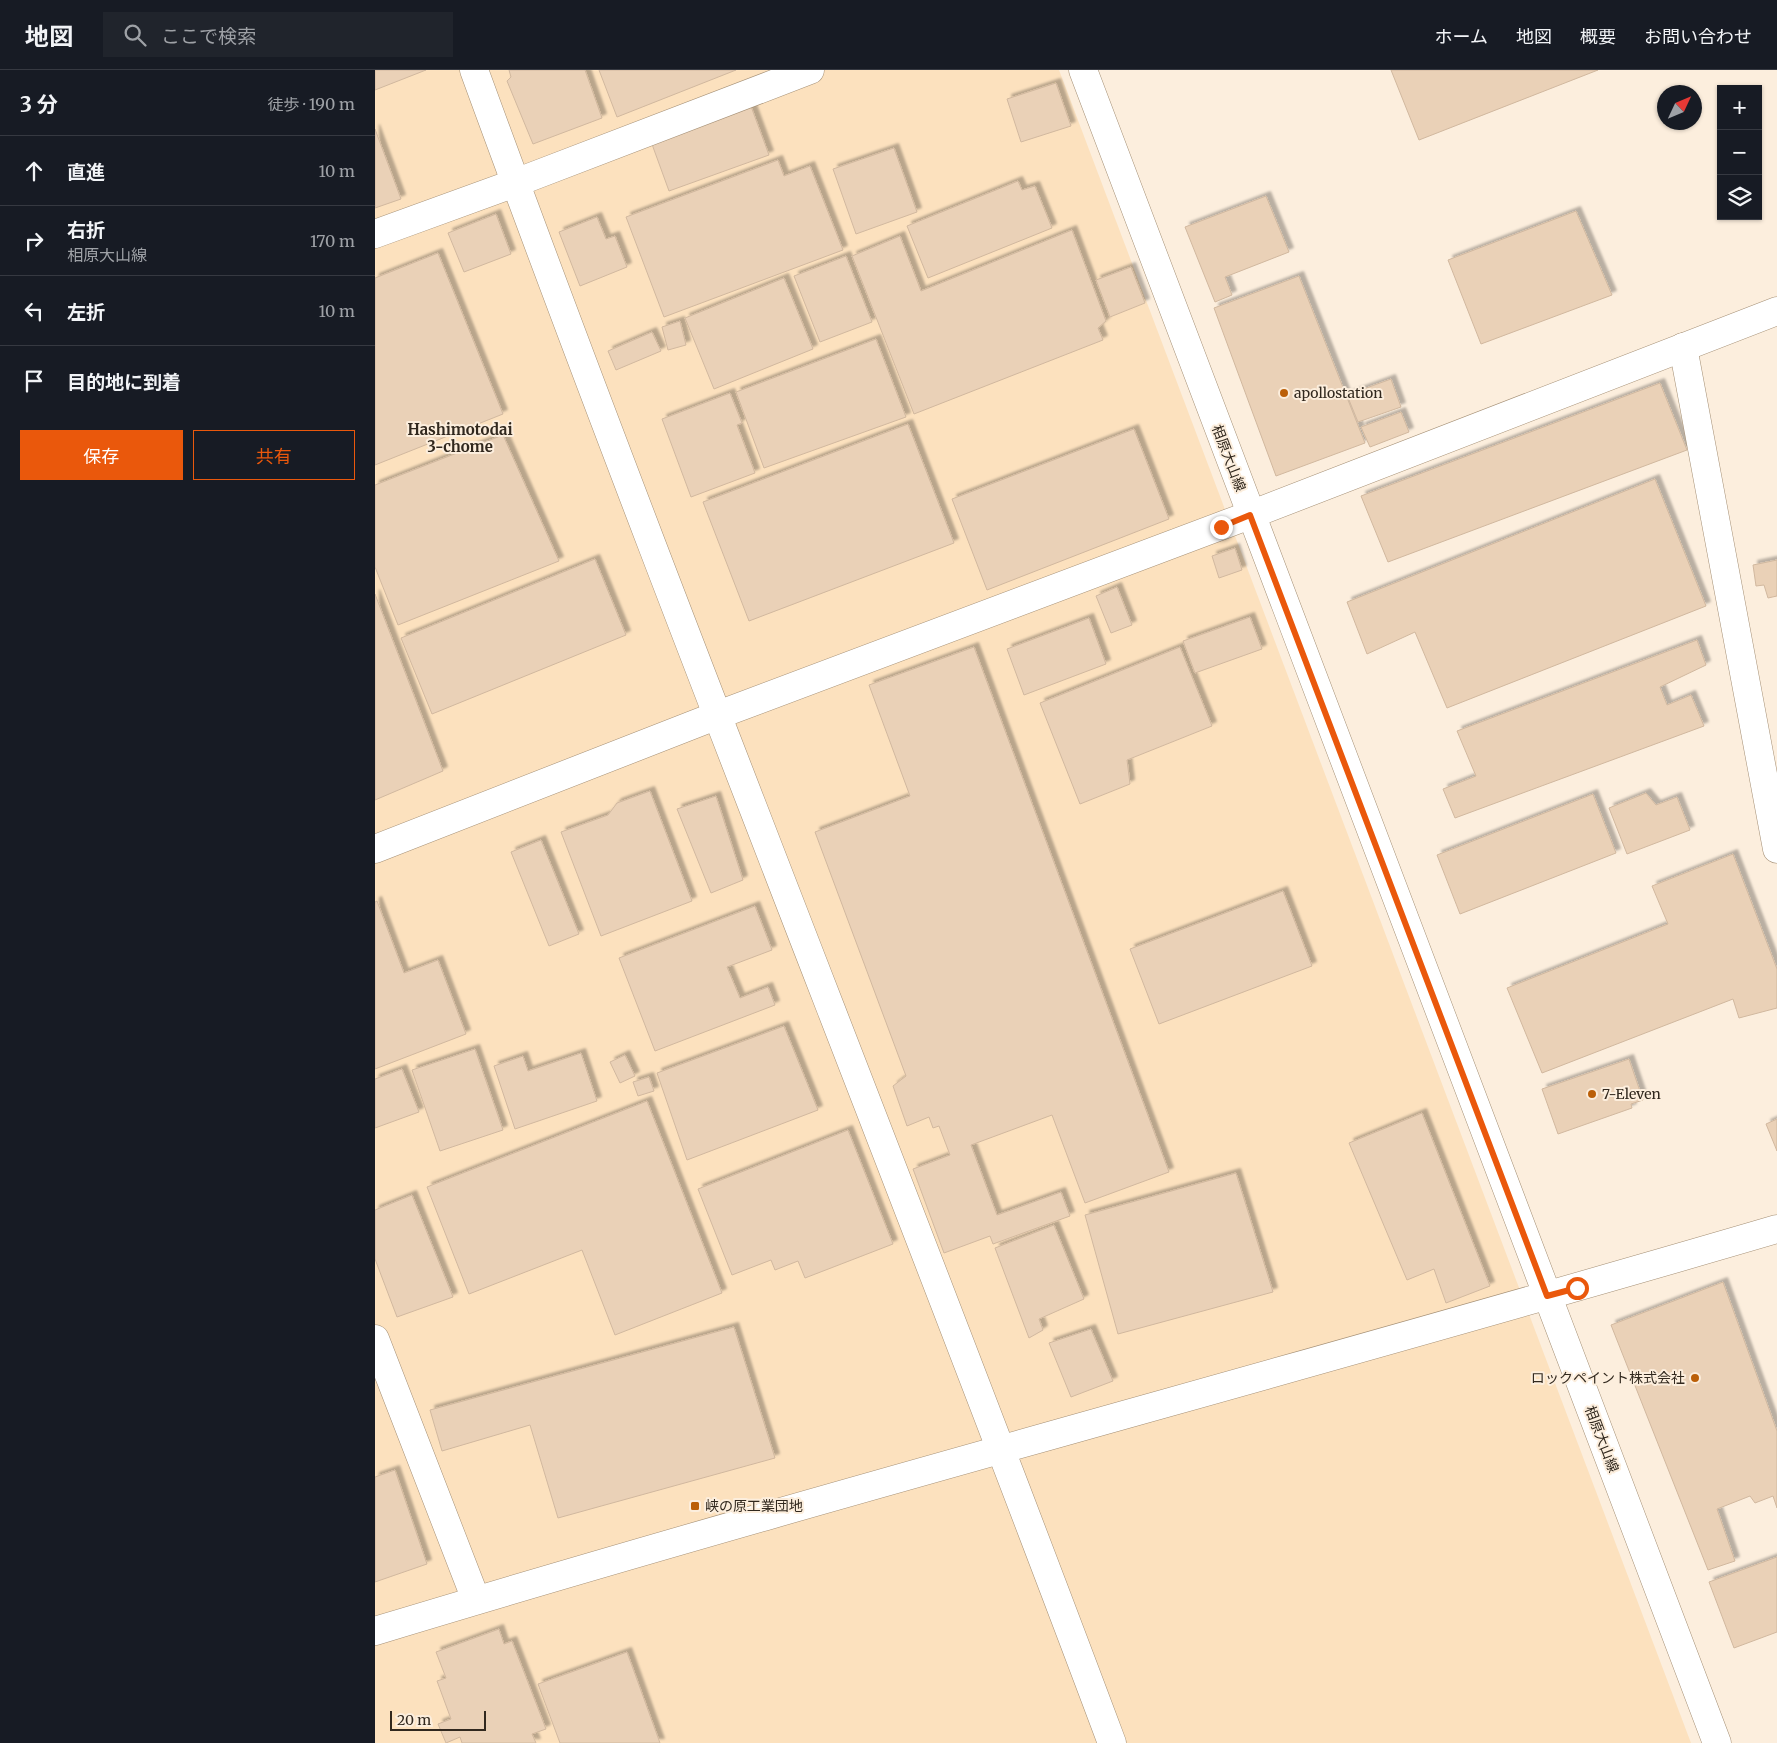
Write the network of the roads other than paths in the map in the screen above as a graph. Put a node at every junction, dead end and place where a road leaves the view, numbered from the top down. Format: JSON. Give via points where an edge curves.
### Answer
{"nodes":[{"id":1,"x":474,"y":70,"type":"edge"},
{"id":2,"x":810,"y":70,"type":"edge"},
{"id":3,"x":1083,"y":70,"type":"edge"},
{"id":4,"x":515,"y":183,"type":"junction"},
{"id":5,"x":375,"y":234,"type":"edge"},
{"id":6,"x":1777,"y":311,"type":"edge"},
{"id":7,"x":1683,"y":347,"type":"junction"},
{"id":8,"x":1250,"y":515,"type":"junction"},
{"id":9,"x":718,"y":715,"type":"junction"},
{"id":10,"x":1768,"y":741,"type":"edge"},
{"id":11,"x":375,"y":849,"type":"edge"},
{"id":12,"x":1777,"y":849,"type":"edge"},
{"id":13,"x":1777,"y":1229,"type":"edge"},
{"id":14,"x":1547,"y":1296,"type":"junction"},
{"id":15,"x":375,"y":1339,"type":"edge"},
{"id":16,"x":1002,"y":1449,"type":"junction"},
{"id":17,"x":476,"y":1600,"type":"junction"},
{"id":18,"x":375,"y":1630,"type":"edge"},
{"id":19,"x":1112,"y":1743,"type":"edge"},
{"id":20,"x":1717,"y":1743,"type":"edge"}],
"edges":[{"from":1,"to":4,"type":"street"},
{"from":2,"to":4,"type":"street"},
{"from":3,"to":8,"type":"street","name":"相原大山線"},
{"from":4,"to":5,"type":"street"},
{"from":4,"to":9,"type":"street"},
{"from":6,"to":7,"type":"street"},
{"from":7,"to":8,"type":"street"},
{"from":7,"to":10,"type":"street"},
{"from":8,"to":9,"type":"street"},
{"from":8,"to":14,"type":"street","name":"相原大山線"},
{"from":9,"to":11,"type":"street"},
{"from":9,"to":16,"type":"street"},
{"from":10,"to":12,"type":"street"},
{"from":13,"to":14,"type":"street"},
{"from":14,"to":16,"type":"street"},
{"from":14,"to":20,"type":"street","name":"相原大山線"},
{"from":15,"to":17,"type":"street"},
{"from":16,"to":17,"type":"street"},
{"from":16,"to":19,"type":"street"},
{"from":17,"to":18,"type":"street"}]}
